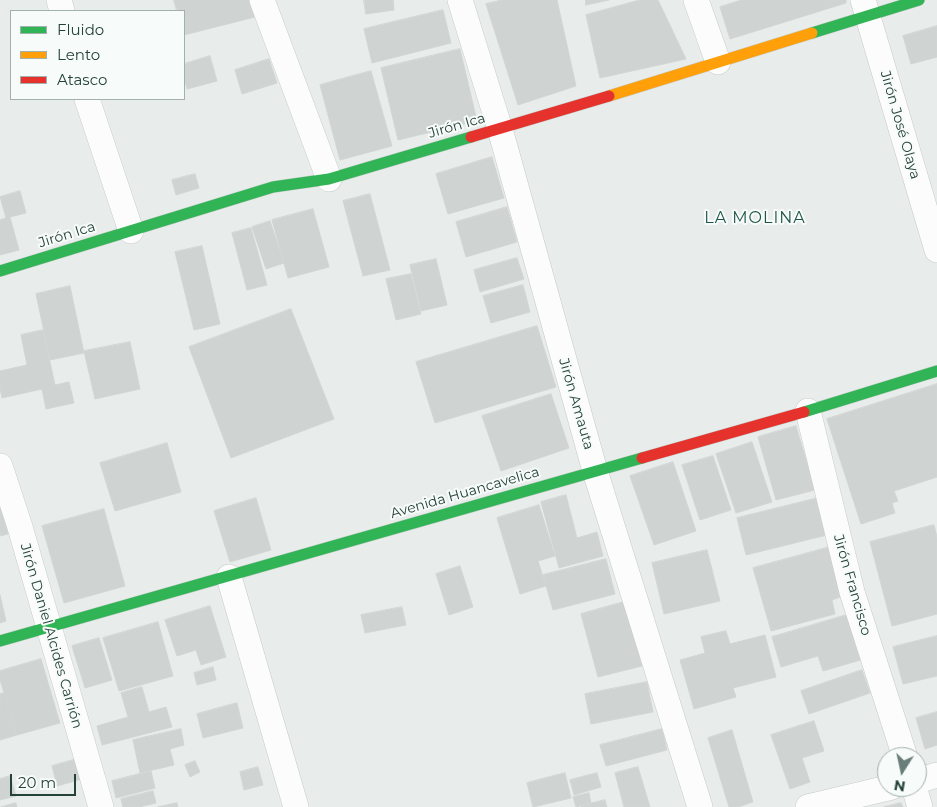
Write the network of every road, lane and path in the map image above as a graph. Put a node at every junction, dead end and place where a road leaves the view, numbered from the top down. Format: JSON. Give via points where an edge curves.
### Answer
{"nodes":[{"id":1,"x":262,"y":0,"type":"edge"},
{"id":2,"x":460,"y":0,"type":"edge"},
{"id":3,"x":696,"y":0,"type":"edge"},
{"id":4,"x":919,"y":0,"type":"edge"},
{"id":5,"x":866,"y":8,"type":"edge"},
{"id":6,"x":718,"y":62,"type":"junction"},
{"id":7,"x":88,"y":100,"type":"edge"},
{"id":8,"x":500,"y":129,"type":"junction"},
{"id":9,"x":328,"y":179,"type":"junction"},
{"id":10,"x":131,"y":231,"type":"junction"},
{"id":11,"x":937,"y":250,"type":"edge"},
{"id":12,"x":0,"y":271,"type":"edge"},
{"id":13,"x":937,"y":371,"type":"edge"},
{"id":14,"x":808,"y":411,"type":"junction"},
{"id":15,"x":0,"y":466,"type":"edge"},
{"id":16,"x":595,"y":471,"type":"junction"},
{"id":17,"x":229,"y":577,"type":"junction"},
{"id":18,"x":49,"y":627,"type":"junction"},
{"id":19,"x":0,"y":641,"type":"edge"},
{"id":20,"x":902,"y":747,"type":"edge"},
{"id":21,"x":877,"y":791,"type":"edge"},
{"id":22,"x":101,"y":807,"type":"edge"},
{"id":23,"x":296,"y":807,"type":"edge"},
{"id":24,"x":700,"y":807,"type":"edge"},
{"id":25,"x":808,"y":807,"type":"edge"}],
"edges":[{"from":1,"to":9,"type":"street"},
{"from":2,"to":8,"type":"street","name":"Jirón Amauta"},
{"from":3,"to":6,"type":"street"},
{"from":4,"to":5,"type":"street","name":"Jirón Ica"},
{"from":5,"to":6,"type":"street","name":"Jirón Ica"},
{"from":5,"to":11,"type":"street","name":"Jirón José Olaya"},
{"from":6,"to":8,"type":"street","name":"Jirón Ica"},
{"from":7,"to":10,"type":"street"},
{"from":8,"to":9,"type":"street","name":"Jirón Ica"},
{"from":8,"to":16,"type":"street","name":"Jirón Amauta"},
{"from":9,"to":10,"type":"street","name":"Jirón Ica","via":[[273,187]]},
{"from":10,"to":12,"type":"street","name":"Jirón Ica"},
{"from":13,"to":14,"type":"street","name":"Avenida Huancavelica"},
{"from":14,"to":16,"type":"street","name":"Avenida Huancavelica"},
{"from":14,"to":20,"type":"street","name":"Jirón Francisco","via":[[852,592]]},
{"from":15,"to":18,"type":"street","name":"Jirón Daniel Alcides Carrión"},
{"from":16,"to":17,"type":"street","name":"Avenida Huancavelica"},
{"from":16,"to":24,"type":"street","name":"Jirón Amauta"},
{"from":17,"to":18,"type":"street","name":"Avenida Huancavelica"},
{"from":17,"to":23,"type":"street"},
{"from":18,"to":19,"type":"street","name":"Avenida Huancavelica"},
{"from":18,"to":22,"type":"street","name":"Jirón Daniel Alcides Carrión"},
{"from":21,"to":25,"type":"street"}]}
